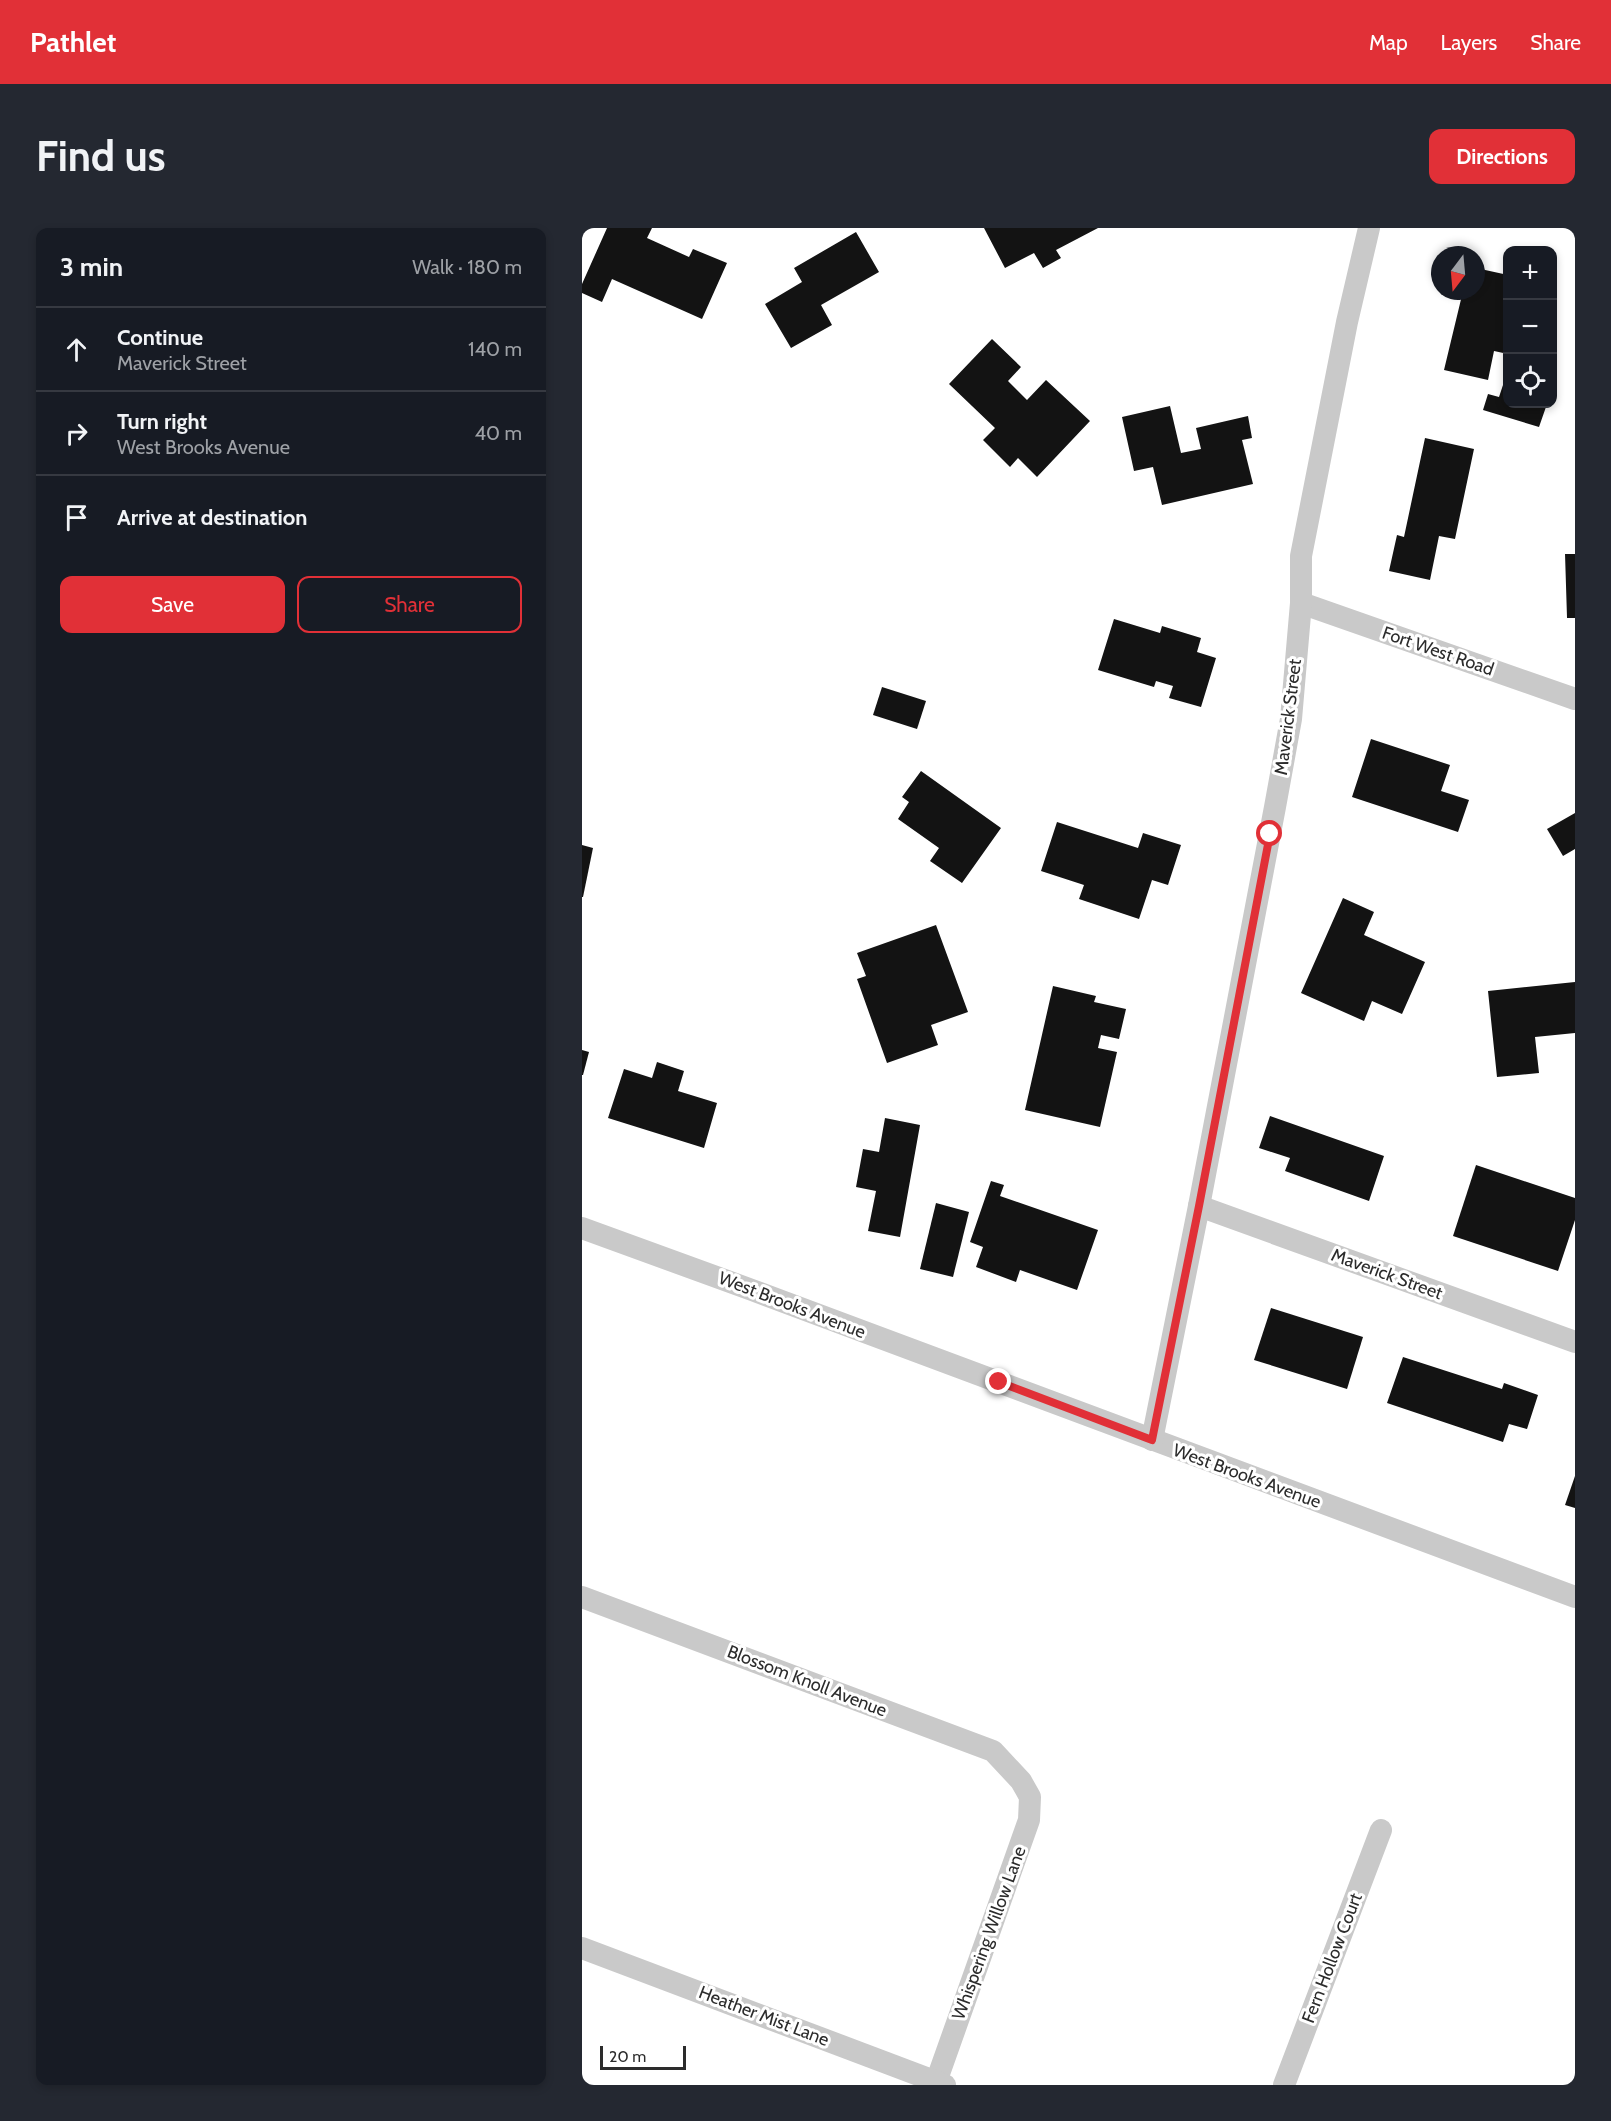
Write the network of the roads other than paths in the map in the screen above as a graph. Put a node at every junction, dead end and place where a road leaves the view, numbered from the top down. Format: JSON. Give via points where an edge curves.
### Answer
{"nodes":[{"id":1,"x":1369,"y":228,"type":"edge"},
{"id":2,"x":1301,"y":603,"type":"junction"},
{"id":3,"x":1575,"y":699,"type":"edge"},
{"id":4,"x":1199,"y":1206,"type":"junction"},
{"id":5,"x":582,"y":1228,"type":"edge"},
{"id":6,"x":1575,"y":1342,"type":"edge"},
{"id":7,"x":1152,"y":1440,"type":"junction"},
{"id":8,"x":582,"y":1597,"type":"edge"},
{"id":9,"x":1575,"y":1597,"type":"edge"},
{"id":10,"x":1021,"y":1781,"type":"joint"},
{"id":11,"x":1381,"y":1830,"type":"dead end"},
{"id":12,"x":582,"y":1948,"type":"edge"},
{"id":13,"x":939,"y":2084,"type":"edge"},
{"id":14,"x":1284,"y":2085,"type":"edge"}],
"edges":[{"from":1,"to":2,"type":"street","name":"Maverick Street","via":[[1344,333],[1301,556]]},
{"from":2,"to":3,"type":"street","name":"Fort West Road"},
{"from":2,"to":4,"type":"street","name":"Maverick Street","via":[[1291,719]]},
{"from":4,"to":6,"type":"street","name":"Maverick Street"},
{"from":4,"to":7,"type":"street","name":"Maverick Street"},
{"from":5,"to":7,"type":"street","name":"West Brooks Avenue"},
{"from":7,"to":9,"type":"street","name":"West Brooks Avenue"},
{"from":8,"to":10,"type":"street","name":"Blossom Knoll Avenue","via":[[993,1750]]},
{"from":10,"to":13,"type":"street","name":"Whispering Willow Lane","via":[[1030,1797],[1029,1820]]},
{"from":11,"to":14,"type":"street","name":"Fern Hollow Court"},
{"from":12,"to":13,"type":"street","name":"Heather Mist Lane"}]}
